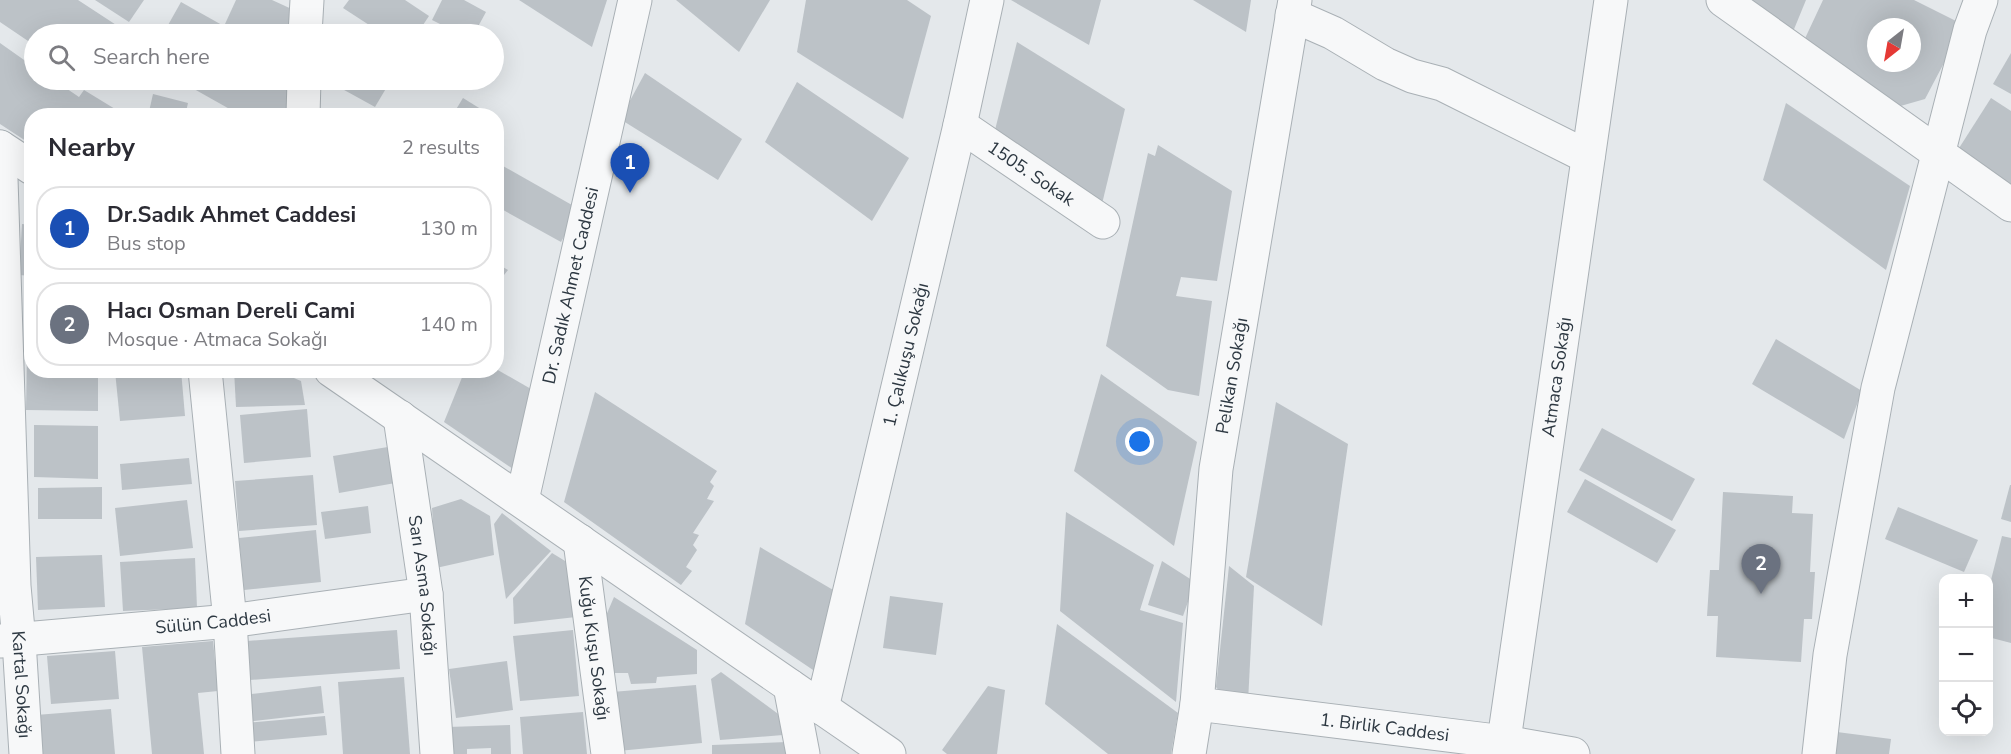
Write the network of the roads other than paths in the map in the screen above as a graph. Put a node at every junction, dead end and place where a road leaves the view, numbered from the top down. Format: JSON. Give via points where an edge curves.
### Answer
{"nodes":[{"id":1,"x":307,"y":0,"type":"edge"},
{"id":2,"x":635,"y":0,"type":"edge"},
{"id":3,"x":987,"y":0,"type":"edge"},
{"id":4,"x":1611,"y":0,"type":"edge"},
{"id":5,"x":1723,"y":0,"type":"edge"},
{"id":6,"x":1981,"y":0,"type":"edge"},
{"id":7,"x":1293,"y":8,"type":"edge"},
{"id":8,"x":305,"y":24,"type":"edge"},
{"id":9,"x":304,"y":90,"type":"edge"},
{"id":10,"x":303,"y":108,"type":"edge"},
{"id":11,"x":960,"y":125,"type":"junction"},
{"id":12,"x":0,"y":147,"type":"edge"},
{"id":13,"x":1939,"y":153,"type":"junction"},
{"id":14,"x":1588,"y":157,"type":"junction"},
{"id":15,"x":24,"y":163,"type":"edge"},
{"id":16,"x":2011,"y":205,"type":"edge"},
{"id":17,"x":1103,"y":222,"type":"dead end"},
{"id":18,"x":206,"y":378,"type":"edge"},
{"id":19,"x":344,"y":378,"type":"edge"},
{"id":20,"x":400,"y":417,"type":"junction"},
{"id":21,"x":522,"y":500,"type":"junction"},
{"id":22,"x":580,"y":541,"type":"junction"},
{"id":23,"x":426,"y":594,"type":"junction"},
{"id":24,"x":230,"y":621,"type":"junction"},
{"id":25,"x":10,"y":641,"type":"edge"},
{"id":26,"x":790,"y":686,"type":"junction"},
{"id":27,"x":1197,"y":704,"type":"junction"},
{"id":28,"x":822,"y":708,"type":"junction"},
{"id":29,"x":1503,"y":748,"type":"edge"},
{"id":30,"x":26,"y":754,"type":"edge"},
{"id":31,"x":238,"y":754,"type":"edge"},
{"id":32,"x":437,"y":754,"type":"edge"},
{"id":33,"x":608,"y":754,"type":"edge"},
{"id":34,"x":803,"y":754,"type":"edge"},
{"id":35,"x":889,"y":754,"type":"edge"},
{"id":36,"x":1189,"y":754,"type":"edge"},
{"id":37,"x":1573,"y":754,"type":"edge"},
{"id":38,"x":1819,"y":754,"type":"edge"}],
"edges":[{"from":1,"to":8,"type":"street"},
{"from":2,"to":21,"type":"street","name":"Dr. Sadık Ahmet Caddesi"},
{"from":3,"to":11,"type":"street","name":"1. Çalıkuşu Sokağı"},
{"from":4,"to":14,"type":"street","name":"Atmaca Sokağı"},
{"from":5,"to":13,"type":"street"},
{"from":6,"to":13,"type":"street"},
{"from":7,"to":14,"type":"street","via":[[1384,64],[1442,84]]},
{"from":7,"to":27,"type":"street","name":"Pelikan Sokağı","via":[[1216,469]]},
{"from":9,"to":10,"type":"street"},
{"from":11,"to":17,"type":"street","name":"1505. Sokak"},
{"from":11,"to":28,"type":"street","name":"1. Çalıkuşu Sokağı"},
{"from":12,"to":15,"type":"street"},
{"from":12,"to":25,"type":"street","name":"Kartal Sokağı","via":[[14,586]]},
{"from":13,"to":16,"type":"street"},
{"from":13,"to":38,"type":"street","via":[[1878,388],[1830,655]]},
{"from":14,"to":29,"type":"street","name":"Atmaca Sokağı"},
{"from":18,"to":24,"type":"street"},
{"from":19,"to":20,"type":"street"},
{"from":20,"to":21,"type":"street"},
{"from":20,"to":23,"type":"street","name":"Sarı Asma Sokağı"},
{"from":21,"to":22,"type":"street"},
{"from":22,"to":26,"type":"street"},
{"from":22,"to":33,"type":"street","name":"Kuğu Kuşu Sokağı"},
{"from":23,"to":24,"type":"street","name":"Sülün Caddesi"},
{"from":23,"to":32,"type":"street","name":"Sarı Asma Sokağı"},
{"from":24,"to":25,"type":"street","name":"Sülün Caddesi"},
{"from":24,"to":31,"type":"street"},
{"from":25,"to":30,"type":"street","name":"Kartal Sokağı"},
{"from":26,"to":28,"type":"street"},
{"from":26,"to":34,"type":"street"},
{"from":27,"to":29,"type":"street","name":"1. Birlik Caddesi"},
{"from":27,"to":36,"type":"street","name":"Pelikan Sokağı"},
{"from":28,"to":35,"type":"street"},
{"from":29,"to":37,"type":"street","name":"1. Birlik Caddesi"}]}
